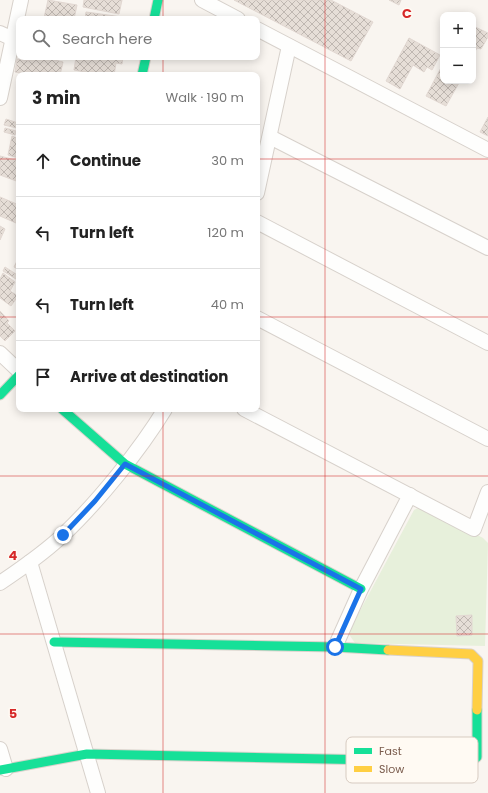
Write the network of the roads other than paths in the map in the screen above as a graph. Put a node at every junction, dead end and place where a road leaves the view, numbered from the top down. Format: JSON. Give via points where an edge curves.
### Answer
{"nodes":[{"id":1,"x":21,"y":0,"type":"edge"},
{"id":2,"x":158,"y":0,"type":"edge"},
{"id":3,"x":202,"y":0,"type":"edge"},
{"id":4,"x":18,"y":16,"type":"edge"},
{"id":5,"x":155,"y":16,"type":"edge"},
{"id":6,"x":232,"y":16,"type":"edge"},
{"id":7,"x":16,"y":24,"type":"edge"},
{"id":8,"x":260,"y":31,"type":"edge"},
{"id":9,"x":0,"y":33,"type":"edge"},
{"id":10,"x":13,"y":39,"type":"junction"},
{"id":11,"x":289,"y":46,"type":"junction"},
{"id":12,"x":145,"y":60,"type":"edge"},
{"id":13,"x":143,"y":72,"type":"edge"},
{"id":14,"x":0,"y":98,"type":"edge"},
{"id":15,"x":270,"y":137,"type":"junction"},
{"id":16,"x":488,"y":150,"type":"edge"},
{"id":17,"x":260,"y":180,"type":"edge"},
{"id":18,"x":260,"y":224,"type":"edge"},
{"id":19,"x":488,"y":248,"type":"edge"},
{"id":20,"x":260,"y":320,"type":"edge"},
{"id":21,"x":488,"y":343,"type":"edge"},
{"id":22,"x":0,"y":353,"type":"edge"},
{"id":23,"x":16,"y":368,"type":"edge"},
{"id":24,"x":16,"y":378,"type":"edge"},
{"id":25,"x":0,"y":395,"type":"edge"},
{"id":26,"x":65,"y":412,"type":"edge"},
{"id":27,"x":163,"y":412,"type":"edge"},
{"id":28,"x":250,"y":412,"type":"edge"},
{"id":29,"x":488,"y":439,"type":"edge"},
{"id":30,"x":125,"y":464,"type":"junction"},
{"id":31,"x":488,"y":492,"type":"edge"},
{"id":32,"x":410,"y":495,"type":"junction"},
{"id":33,"x":30,"y":562,"type":"junction"},
{"id":34,"x":0,"y":583,"type":"edge"},
{"id":35,"x":361,"y":589,"type":"junction"},
{"id":36,"x":54,"y":642,"type":"junction"},
{"id":37,"x":335,"y":647,"type":"junction"},
{"id":38,"x":477,"y":737,"type":"edge"},
{"id":39,"x":0,"y":749,"type":"edge"},
{"id":40,"x":87,"y":754,"type":"junction"},
{"id":41,"x":346,"y":759,"type":"edge"},
{"id":42,"x":3,"y":769,"type":"edge"},
{"id":43,"x":98,"y":793,"type":"edge"}],
"edges":[{"from":1,"to":4,"type":"street"},
{"from":2,"to":5,"type":"street"},
{"from":3,"to":6,"type":"street"},
{"from":7,"to":10,"type":"street"},
{"from":8,"to":11,"type":"street"},
{"from":9,"to":10,"type":"street"},
{"from":10,"to":14,"type":"street"},
{"from":11,"to":15,"type":"street"},
{"from":11,"to":16,"type":"street"},
{"from":12,"to":13,"type":"street"},
{"from":15,"to":17,"type":"street"},
{"from":15,"to":19,"type":"street"},
{"from":18,"to":21,"type":"street"},
{"from":20,"to":29,"type":"street"},
{"from":22,"to":23,"type":"street"},
{"from":24,"to":25,"type":"street"},
{"from":26,"to":30,"type":"street"},
{"from":27,"to":30,"type":"street"},
{"from":28,"to":32,"type":"street"},
{"from":30,"to":33,"type":"street","via":[[63,535]]},
{"from":30,"to":35,"type":"street"},
{"from":31,"to":32,"type":"street","via":[[474,529]]},
{"from":32,"to":35,"type":"street"},
{"from":33,"to":34,"type":"street"},
{"from":33,"to":36,"type":"street"},
{"from":35,"to":37,"type":"street"},
{"from":36,"to":37,"type":"street"},
{"from":36,"to":40,"type":"street"},
{"from":37,"to":38,"type":"street","via":[[471,654],[478,661]]},
{"from":39,"to":42,"type":"street"},
{"from":40,"to":41,"type":"street"},
{"from":40,"to":42,"type":"street"},
{"from":40,"to":43,"type":"street"}]}
